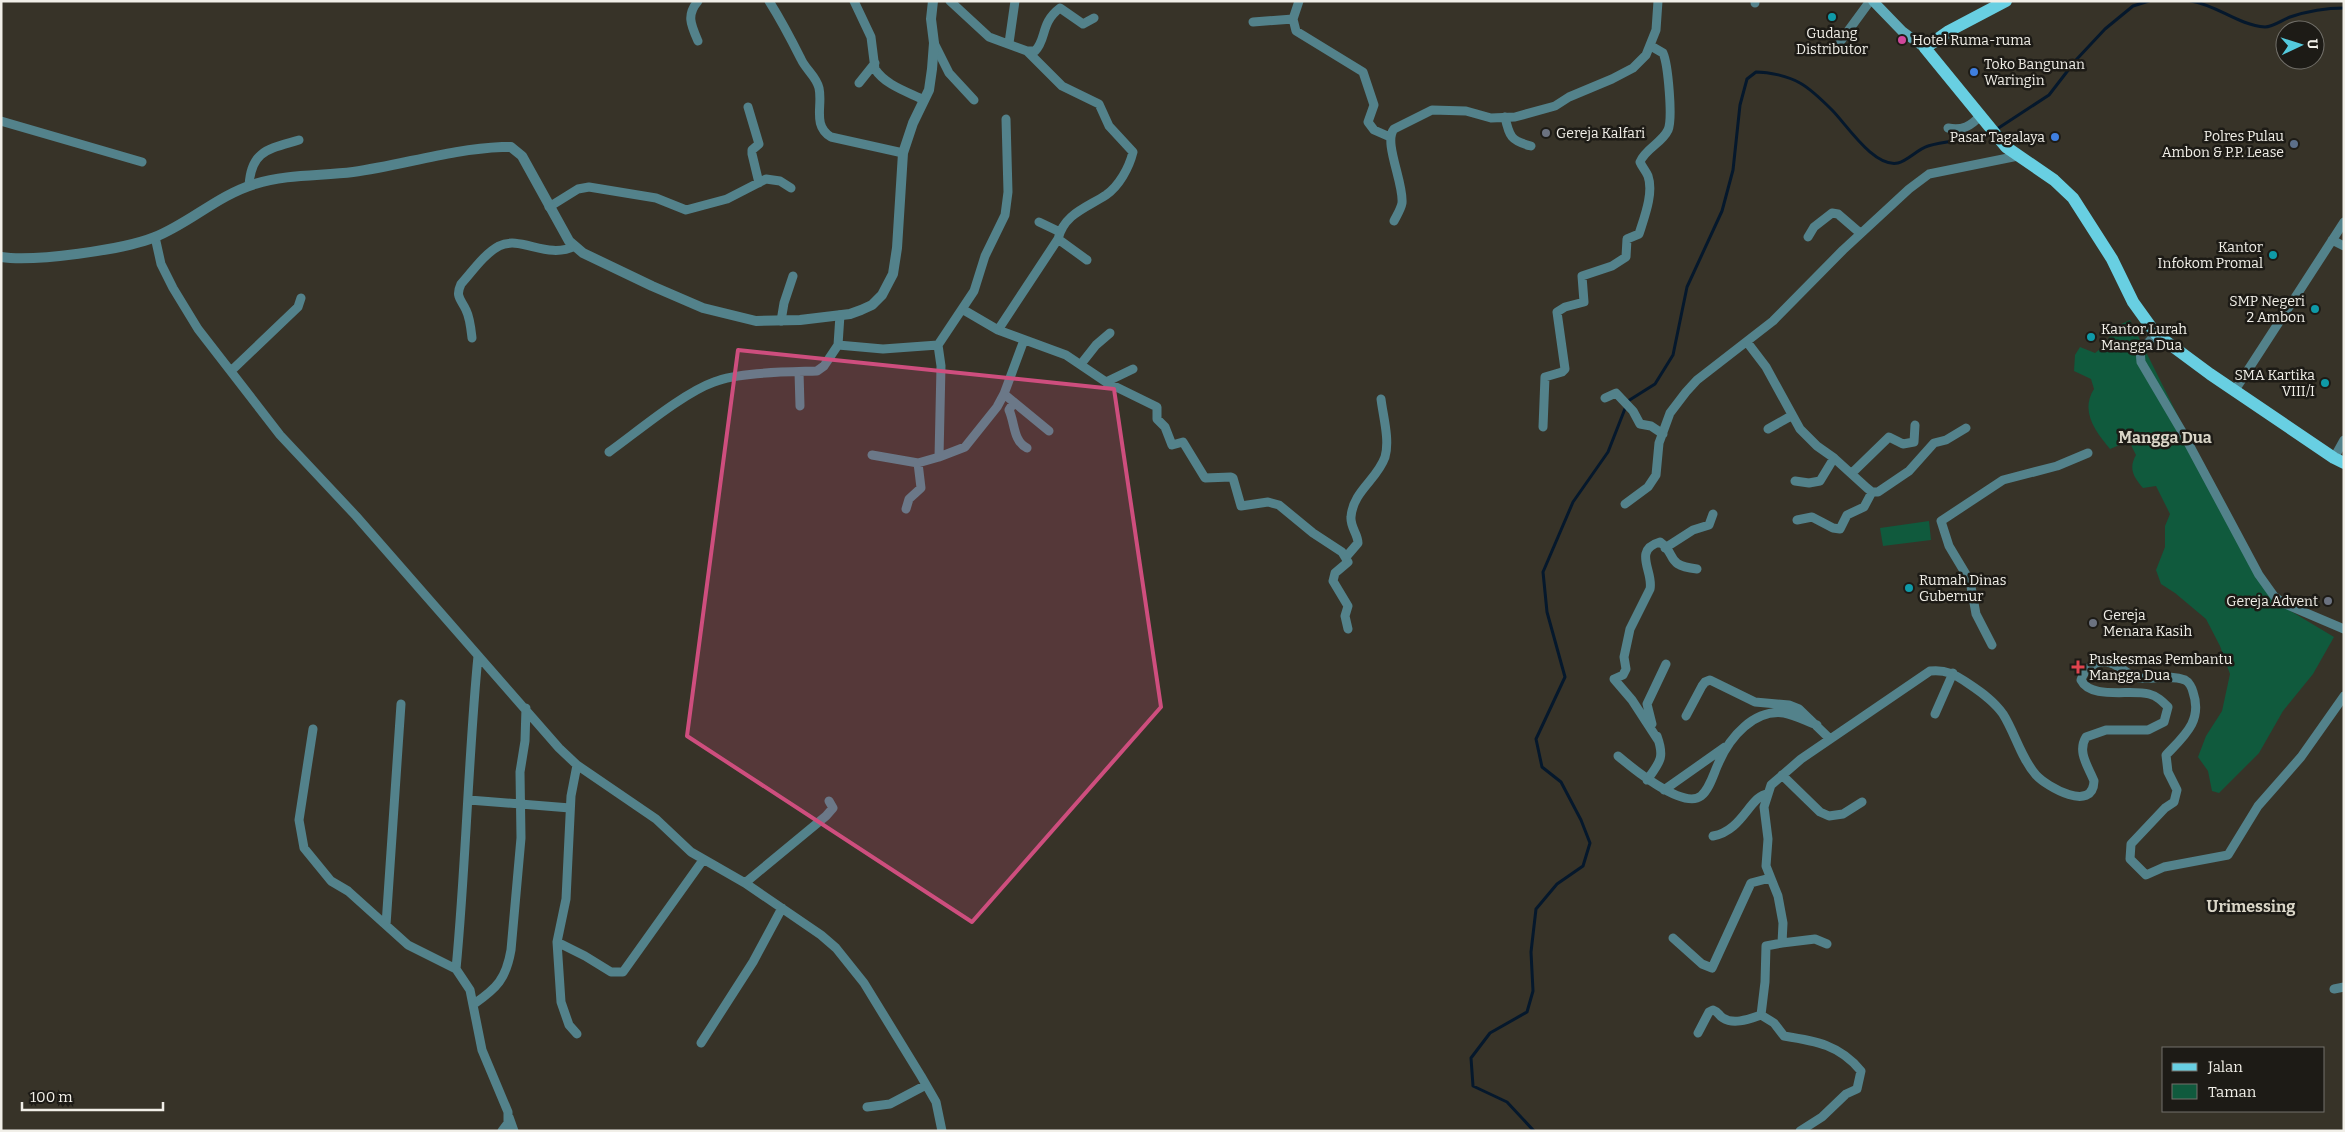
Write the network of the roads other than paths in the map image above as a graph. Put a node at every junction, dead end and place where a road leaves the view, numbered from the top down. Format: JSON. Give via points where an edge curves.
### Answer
{"nodes":[{"id":1,"x":698,"y":1,"type":"edge"},
{"id":2,"x":769,"y":1,"type":"edge"},
{"id":3,"x":854,"y":1,"type":"edge"},
{"id":4,"x":933,"y":1,"type":"edge"},
{"id":5,"x":950,"y":1,"type":"edge"},
{"id":6,"x":1014,"y":1,"type":"edge"},
{"id":7,"x":1299,"y":1,"type":"edge"},
{"id":8,"x":1658,"y":1,"type":"edge"},
{"id":9,"x":1872,"y":1,"type":"edge"},
{"id":10,"x":2006,"y":1,"type":"edge"},
{"id":11,"x":1094,"y":18,"type":"dead end"},
{"id":12,"x":1293,"y":19,"type":"junction"},
{"id":13,"x":1253,"y":22,"type":"dead end"},
{"id":14,"x":698,"y":41,"type":"dead end"},
{"id":15,"x":1840,"y":42,"type":"dead end"},
{"id":16,"x":934,"y":43,"type":"junction"},
{"id":17,"x":1009,"y":43,"type":"junction"},
{"id":18,"x":1651,"y":46,"type":"junction"},
{"id":19,"x":1925,"y":48,"type":"junction"},
{"id":20,"x":1027,"y":51,"type":"junction"},
{"id":21,"x":875,"y":63,"type":"junction"},
{"id":22,"x":859,"y":83,"type":"dead end"},
{"id":23,"x":924,"y":100,"type":"junction"},
{"id":24,"x":974,"y":100,"type":"dead end"},
{"id":25,"x":748,"y":107,"type":"dead end"},
{"id":26,"x":1505,"y":118,"type":"junction"},
{"id":27,"x":1006,"y":119,"type":"dead end"},
{"id":28,"x":1983,"y":119,"type":"junction"},
{"id":29,"x":1,"y":122,"type":"edge"},
{"id":30,"x":1948,"y":128,"type":"dead end"},
{"id":31,"x":1390,"y":138,"type":"junction"},
{"id":32,"x":299,"y":140,"type":"dead end"},
{"id":33,"x":1531,"y":146,"type":"dead end"},
{"id":34,"x":903,"y":153,"type":"junction"},
{"id":35,"x":2018,"y":156,"type":"junction"},
{"id":36,"x":142,"y":162,"type":"dead end"},
{"id":37,"x":760,"y":183,"type":"junction"},
{"id":38,"x":249,"y":186,"type":"junction"},
{"id":39,"x":791,"y":188,"type":"dead end"},
{"id":40,"x":549,"y":207,"type":"junction"},
{"id":41,"x":1394,"y":221,"type":"dead end"},
{"id":42,"x":1039,"y":222,"type":"dead end"},
{"id":43,"x":2344,"y":222,"type":"edge"},
{"id":44,"x":1860,"y":233,"type":"junction"},
{"id":45,"x":1059,"y":236,"type":"junction"},
{"id":46,"x":155,"y":237,"type":"junction"},
{"id":47,"x":1808,"y":237,"type":"dead end"},
{"id":48,"x":2332,"y":240,"type":"junction"},
{"id":49,"x":574,"y":246,"type":"junction"},
{"id":50,"x":2344,"y":246,"type":"edge"},
{"id":51,"x":1,"y":257,"type":"edge"},
{"id":52,"x":1087,"y":260,"type":"dead end"},
{"id":53,"x":793,"y":276,"type":"dead end"},
{"id":54,"x":302,"y":298,"type":"dead end"},
{"id":55,"x":962,"y":309,"type":"junction"},
{"id":56,"x":840,"y":315,"type":"junction"},
{"id":57,"x":782,"y":321,"type":"junction"},
{"id":58,"x":998,"y":330,"type":"junction"},
{"id":59,"x":1110,"y":333,"type":"dead end"},
{"id":60,"x":2156,"y":334,"type":"junction"},
{"id":61,"x":472,"y":338,"type":"dead end"},
{"id":62,"x":1024,"y":340,"type":"junction"},
{"id":63,"x":1748,"y":342,"type":"junction"},
{"id":64,"x":838,"y":345,"type":"junction"},
{"id":65,"x":938,"y":345,"type":"junction"},
{"id":66,"x":1081,"y":364,"type":"junction"},
{"id":67,"x":1133,"y":369,"type":"dead end"},
{"id":68,"x":231,"y":371,"type":"junction"},
{"id":69,"x":799,"y":372,"type":"junction"},
{"id":70,"x":1106,"y":382,"type":"junction"},
{"id":71,"x":2235,"y":390,"type":"junction"},
{"id":72,"x":1004,"y":394,"type":"junction"},
{"id":73,"x":1605,"y":398,"type":"dead end"},
{"id":74,"x":1381,"y":399,"type":"dead end"},
{"id":75,"x":1014,"y":402,"type":"junction"},
{"id":76,"x":800,"y":406,"type":"dead end"},
{"id":77,"x":1791,"y":416,"type":"junction"},
{"id":78,"x":1915,"y":425,"type":"dead end"},
{"id":79,"x":1543,"y":427,"type":"dead end"},
{"id":80,"x":1966,"y":428,"type":"dead end"},
{"id":81,"x":1768,"y":429,"type":"dead end"},
{"id":82,"x":1049,"y":431,"type":"dead end"},
{"id":83,"x":1663,"y":434,"type":"junction"},
{"id":84,"x":2344,"y":440,"type":"edge"},
{"id":85,"x":1027,"y":448,"type":"dead end"},
{"id":86,"x":609,"y":452,"type":"dead end"},
{"id":87,"x":2088,"y":453,"type":"dead end"},
{"id":88,"x":872,"y":455,"type":"dead end"},
{"id":89,"x":939,"y":457,"type":"junction"},
{"id":90,"x":1834,"y":458,"type":"junction"},
{"id":91,"x":2339,"y":460,"type":"edge"},
{"id":92,"x":918,"y":462,"type":"junction"},
{"id":93,"x":1852,"y":473,"type":"junction"},
{"id":94,"x":1795,"y":481,"type":"dead end"},
{"id":95,"x":1872,"y":492,"type":"junction"},
{"id":96,"x":1625,"y":504,"type":"dead end"},
{"id":97,"x":906,"y":509,"type":"dead end"},
{"id":98,"x":1713,"y":514,"type":"dead end"},
{"id":99,"x":1797,"y":520,"type":"dead end"},
{"id":100,"x":1665,"y":548,"type":"junction"},
{"id":101,"x":1346,"y":557,"type":"junction"},
{"id":102,"x":1697,"y":569,"type":"dead end"},
{"id":103,"x":1348,"y":629,"type":"dead end"},
{"id":104,"x":2344,"y":629,"type":"edge"},
{"id":105,"x":1992,"y":645,"type":"dead end"},
{"id":106,"x":478,"y":656,"type":"junction"},
{"id":107,"x":1666,"y":664,"type":"dead end"},
{"id":108,"x":1952,"y":673,"type":"junction"},
{"id":109,"x":2344,"y":696,"type":"edge"},
{"id":110,"x":400,"y":704,"type":"dead end"},
{"id":111,"x":526,"y":708,"type":"junction"},
{"id":112,"x":1934,"y":714,"type":"dead end"},
{"id":113,"x":1686,"y":716,"type":"dead end"},
{"id":114,"x":1817,"y":724,"type":"junction"},
{"id":115,"x":314,"y":729,"type":"dead end"},
{"id":116,"x":1829,"y":738,"type":"junction"},
{"id":117,"x":1658,"y":740,"type":"junction"},
{"id":118,"x":1725,"y":747,"type":"junction"},
{"id":119,"x":1618,"y":756,"type":"dead end"},
{"id":120,"x":577,"y":765,"type":"junction"},
{"id":121,"x":1782,"y":775,"type":"junction"},
{"id":122,"x":1647,"y":780,"type":"junction"},
{"id":123,"x":1664,"y":790,"type":"junction"},
{"id":124,"x":1768,"y":794,"type":"junction"},
{"id":125,"x":469,"y":800,"type":"junction"},
{"id":126,"x":829,"y":801,"type":"dead end"},
{"id":127,"x":1862,"y":802,"type":"dead end"},
{"id":128,"x":520,"y":805,"type":"junction"},
{"id":129,"x":570,"y":808,"type":"junction"},
{"id":130,"x":1713,"y":836,"type":"dead end"},
{"id":131,"x":704,"y":860,"type":"junction"},
{"id":132,"x":1770,"y":878,"type":"junction"},
{"id":133,"x":745,"y":883,"type":"junction"},
{"id":134,"x":782,"y":908,"type":"junction"},
{"id":135,"x":386,"y":924,"type":"junction"},
{"id":136,"x":1673,"y":938,"type":"dead end"},
{"id":137,"x":557,"y":942,"type":"junction"},
{"id":138,"x":1782,"y":943,"type":"junction"},
{"id":139,"x":1827,"y":944,"type":"dead end"},
{"id":140,"x":456,"y":970,"type":"junction"},
{"id":141,"x":474,"y":1004,"type":"junction"},
{"id":142,"x":1761,"y":1015,"type":"junction"},
{"id":143,"x":1698,"y":1032,"type":"dead end"},
{"id":144,"x":577,"y":1034,"type":"dead end"},
{"id":145,"x":701,"y":1043,"type":"dead end"},
{"id":146,"x":926,"y":1085,"type":"junction"},
{"id":147,"x":866,"y":1107,"type":"dead end"},
{"id":148,"x":508,"y":1117,"type":"junction"},
{"id":149,"x":502,"y":1131,"type":"edge"},
{"id":150,"x":514,"y":1131,"type":"edge"},
{"id":151,"x":942,"y":1131,"type":"edge"},
{"id":152,"x":1800,"y":1131,"type":"edge"}],
"edges":[{"from":1,"to":14,"type":"street","via":[[690,14]]},
{"from":2,"to":34,"type":"street","via":[[801,61],[817,81],[821,101],[819,120],[823,131],[831,137]]},
{"from":3,"to":21,"type":"street","via":[[871,37]]},
{"from":4,"to":16,"type":"street","via":[[930,19]]},
{"from":5,"to":17,"type":"street","via":[[989,37]]},
{"from":6,"to":17,"type":"street"},
{"from":7,"to":12,"type":"street"},
{"from":8,"to":18,"type":"street"},
{"from":9,"to":15,"type":"street"},
{"from":9,"to":19,"type":"main road","via":[[1902,31]]},
{"from":10,"to":19,"type":"main road","via":[[1949,31]]},
{"from":11,"to":20,"type":"street","via":[[1083,24],[1060,8],[1046,23],[1036,51]]},
{"from":12,"to":13,"type":"street"},
{"from":12,"to":31,"type":"street","via":[[1296,31],[1364,72],[1374,105],[1368,122],[1374,130]]},
{"from":16,"to":23,"type":"street","via":[[929,90]]},
{"from":16,"to":24,"type":"street","via":[[949,73]]},
{"from":17,"to":20,"type":"street"},
{"from":18,"to":26,"type":"street","via":[[1633,68],[1555,106]]},
{"from":18,"to":79,"type":"street","via":[[1663,53],[1668,65],[1670,124],[1640,162],[1650,183],[1641,228],[1639,234],[1627,239],[1626,257],[1612,266],[1582,276],[1584,302],[1557,312],[1565,368],[1545,377]]},
{"from":19,"to":28,"type":"main road"},
{"from":20,"to":45,"type":"street","via":[[1062,86],[1099,104],[1109,126],[1133,152],[1131,162],[1113,189],[1072,216],[1064,223]]},
{"from":21,"to":22,"type":"street"},
{"from":21,"to":23,"type":"street","via":[[883,79]]},
{"from":23,"to":34,"type":"street"},
{"from":25,"to":37,"type":"street","via":[[759,144],[752,154]]},
{"from":26,"to":31,"type":"street","via":[[1466,111],[1432,110],[1394,128]]},
{"from":26,"to":33,"type":"street","via":[[1511,137]]},
{"from":27,"to":55,"type":"street","via":[[1008,192],[1005,215],[985,256],[974,291]]},
{"from":28,"to":30,"type":"street","via":[[1962,128]]},
{"from":28,"to":35,"type":"main road","via":[[2006,147]]},
{"from":29,"to":36,"type":"street"},
{"from":31,"to":41,"type":"street","via":[[1402,202]]},
{"from":32,"to":38,"type":"street","via":[[272,148],[256,158]]},
{"from":34,"to":56,"type":"street","via":[[897,248],[890,282],[872,305]]},
{"from":35,"to":44,"type":"street","via":[[1929,174]]},
{"from":35,"to":60,"type":"main road","via":[[2054,180],[2073,198],[2112,259],[2133,302]]},
{"from":37,"to":39,"type":"street","via":[[771,179]]},
{"from":37,"to":40,"type":"street","via":[[727,199],[692,209],[681,209],[656,198],[589,187],[578,189]]},
{"from":38,"to":40,"type":"street","via":[[271,180],[354,172],[502,146],[511,147],[522,156]]},
{"from":38,"to":46,"type":"street","via":[[227,195]]},
{"from":40,"to":49,"type":"street"},
{"from":42,"to":45,"type":"street"},
{"from":43,"to":48,"type":"street"},
{"from":44,"to":47,"type":"street","via":[[1832,212],[1814,227]]},
{"from":44,"to":63,"type":"street"},
{"from":45,"to":52,"type":"street"},
{"from":45,"to":58,"type":"street"},
{"from":46,"to":51,"type":"street","via":[[124,246],[48,256]]},
{"from":46,"to":68,"type":"street","via":[[161,264],[172,288],[198,329]]},
{"from":48,"to":50,"type":"street"},
{"from":48,"to":71,"type":"street"},
{"from":49,"to":57,"type":"street","via":[[609,266],[703,308],[756,321]]},
{"from":49,"to":61,"type":"street","via":[[551,251],[506,244],[492,251],[458,291]]},
{"from":53,"to":57,"type":"street"},
{"from":54,"to":68,"type":"street","via":[[298,307]]},
{"from":55,"to":58,"type":"street"},
{"from":55,"to":65,"type":"street"},
{"from":56,"to":57,"type":"street"},
{"from":56,"to":64,"type":"street"},
{"from":58,"to":62,"type":"street"},
{"from":59,"to":66,"type":"street","via":[[1096,344]]},
{"from":60,"to":71,"type":"main road"},
{"from":60,"to":104,"type":"street","via":[[2140,351],[2141,362],[2259,575],[2283,603]]},
{"from":62,"to":66,"type":"street"},
{"from":62,"to":72,"type":"street"},
{"from":63,"to":77,"type":"street","via":[[1789,406]]},
{"from":63,"to":83,"type":"street","via":[[1686,392],[1670,413]]},
{"from":64,"to":65,"type":"street","via":[[883,349]]},
{"from":64,"to":69,"type":"street","via":[[817,371]]},
{"from":65,"to":89,"type":"street","via":[[941,366]]},
{"from":66,"to":70,"type":"street"},
{"from":67,"to":70,"type":"street"},
{"from":68,"to":106,"type":"street","via":[[280,435],[356,516]]},
{"from":69,"to":76,"type":"street"},
{"from":69,"to":86,"type":"street","via":[[713,382]]},
{"from":70,"to":101,"type":"street","via":[[1158,407],[1157,419],[1166,427],[1172,444],[1183,442],[1205,478],[1233,478],[1241,506],[1268,502],[1279,504]]},
{"from":71,"to":91,"type":"main road"},
{"from":72,"to":75,"type":"street"},
{"from":72,"to":89,"type":"street","via":[[965,447]]},
{"from":73,"to":83,"type":"street","via":[[1616,394],[1633,411],[1640,424],[1651,426]]},
{"from":74,"to":101,"type":"street","via":[[1385,455],[1353,504],[1350,522],[1358,543]]},
{"from":75,"to":82,"type":"street"},
{"from":75,"to":85,"type":"street","via":[[1009,410],[1016,436]]},
{"from":77,"to":81,"type":"street"},
{"from":77,"to":90,"type":"street","via":[[1817,446]]},
{"from":78,"to":93,"type":"street","via":[[1914,442],[1903,444],[1889,437],[1883,440]]},
{"from":80,"to":95,"type":"street","via":[[1934,443],[1909,470],[1878,492]]},
{"from":83,"to":96,"type":"street","via":[[1656,475],[1648,487]]},
{"from":84,"to":91,"type":"street"},
{"from":87,"to":105,"type":"street","via":[[2057,466],[2003,480],[1941,520],[1949,546],[1970,581],[1976,614]]},
{"from":88,"to":92,"type":"street"},
{"from":89,"to":92,"type":"street"},
{"from":90,"to":93,"type":"street"},
{"from":90,"to":94,"type":"street","via":[[1820,480],[1809,483]]},
{"from":92,"to":97,"type":"street","via":[[922,488],[909,499]]},
{"from":93,"to":95,"type":"street"},
{"from":95,"to":99,"type":"street","via":[[1864,507],[1848,515],[1840,529],[1815,518]]},
{"from":98,"to":100,"type":"street","via":[[1709,525],[1693,530]]},
{"from":100,"to":102,"type":"street","via":[[1678,565]]},
{"from":100,"to":117,"type":"street","via":[[1662,543],[1657,543],[1646,553],[1650,589],[1630,629],[1624,657],[1626,669],[1623,675],[1614,679]]},
{"from":101,"to":103,"type":"street","via":[[1348,562],[1336,573],[1333,581],[1348,606]]},
{"from":106,"to":111,"type":"street"},
{"from":106,"to":125,"type":"street"},
{"from":107,"to":117,"type":"street","via":[[1647,704]]},
{"from":108,"to":109,"type":"street","via":[[1982,692],[2002,714],[2036,774],[2062,794],[2076,797],[2094,786],[2082,752],[2086,738],[2106,730],[2148,730],[2164,722],[2168,707],[2159,698],[2148,694],[2090,689],[2081,680],[2085,672],[2091,666],[2104,662],[2137,678],[2186,680],[2195,697],[2196,716],[2186,734],[2166,755],[2168,772],[2177,790],[2174,802],[2131,844],[2130,859],[2146,876],[2164,867],[2228,855],[2262,802],[2301,757]]},
{"from":108,"to":112,"type":"street"},
{"from":108,"to":116,"type":"street","via":[[1930,671]]},
{"from":110,"to":135,"type":"street"},
{"from":111,"to":120,"type":"street"},
{"from":111,"to":128,"type":"street"},
{"from":113,"to":114,"type":"street","via":[[1702,686],[1710,680],[1755,702],[1794,706]]},
{"from":114,"to":116,"type":"street"},
{"from":114,"to":118,"type":"street","via":[[1785,713],[1767,714],[1753,719]]},
{"from":115,"to":135,"type":"street","via":[[299,820],[304,848],[332,881]]},
{"from":116,"to":121,"type":"street"},
{"from":117,"to":122,"type":"street","via":[[1662,748],[1660,762]]},
{"from":118,"to":123,"type":"street"},
{"from":118,"to":123,"type":"street","via":[[1701,796],[1690,798]]},
{"from":119,"to":122,"type":"street"},
{"from":120,"to":129,"type":"street"},
{"from":120,"to":131,"type":"street","via":[[656,819]]},
{"from":121,"to":124,"type":"street","via":[[1771,785]]},
{"from":121,"to":127,"type":"street","via":[[1820,812],[1829,816],[1843,814]]},
{"from":122,"to":123,"type":"street"},
{"from":124,"to":130,"type":"street","via":[[1760,796],[1734,828]]},
{"from":124,"to":132,"type":"street","via":[[1764,815],[1768,839],[1766,866]]},
{"from":125,"to":128,"type":"street"},
{"from":125,"to":140,"type":"street"},
{"from":126,"to":133,"type":"street","via":[[833,808],[826,816]]},
{"from":128,"to":129,"type":"street"},
{"from":128,"to":141,"type":"street","via":[[520,852],[508,962],[496,988]]},
{"from":129,"to":137,"type":"street","via":[[566,899]]},
{"from":131,"to":133,"type":"street"},
{"from":131,"to":137,"type":"street","via":[[623,972],[611,972]]},
{"from":132,"to":136,"type":"street","via":[[1750,883],[1712,968],[1702,964]]},
{"from":132,"to":138,"type":"street","via":[[1778,896],[1783,923]]},
{"from":133,"to":134,"type":"street"},
{"from":134,"to":145,"type":"street","via":[[753,962]]},
{"from":134,"to":146,"type":"street","via":[[821,935],[847,960],[884,1013]]},
{"from":135,"to":140,"type":"street","via":[[408,945]]},
{"from":137,"to":144,"type":"street","via":[[563,1009],[569,1025]]},
{"from":138,"to":139,"type":"street","via":[[1815,939]]},
{"from":138,"to":142,"type":"street","via":[[1766,946]]},
{"from":140,"to":141,"type":"street","via":[[470,990]]},
{"from":141,"to":148,"type":"street","via":[[482,1050]]},
{"from":142,"to":143,"type":"street","via":[[1733,1021],[1713,1010]]},
{"from":142,"to":152,"type":"street","via":[[1774,1023],[1784,1036],[1830,1046],[1850,1056],[1861,1071],[1857,1089]]},
{"from":146,"to":147,"type":"street","via":[[890,1104]]},
{"from":146,"to":151,"type":"street","via":[[936,1102]]},
{"from":148,"to":149,"type":"street"},
{"from":148,"to":150,"type":"street"}]}
